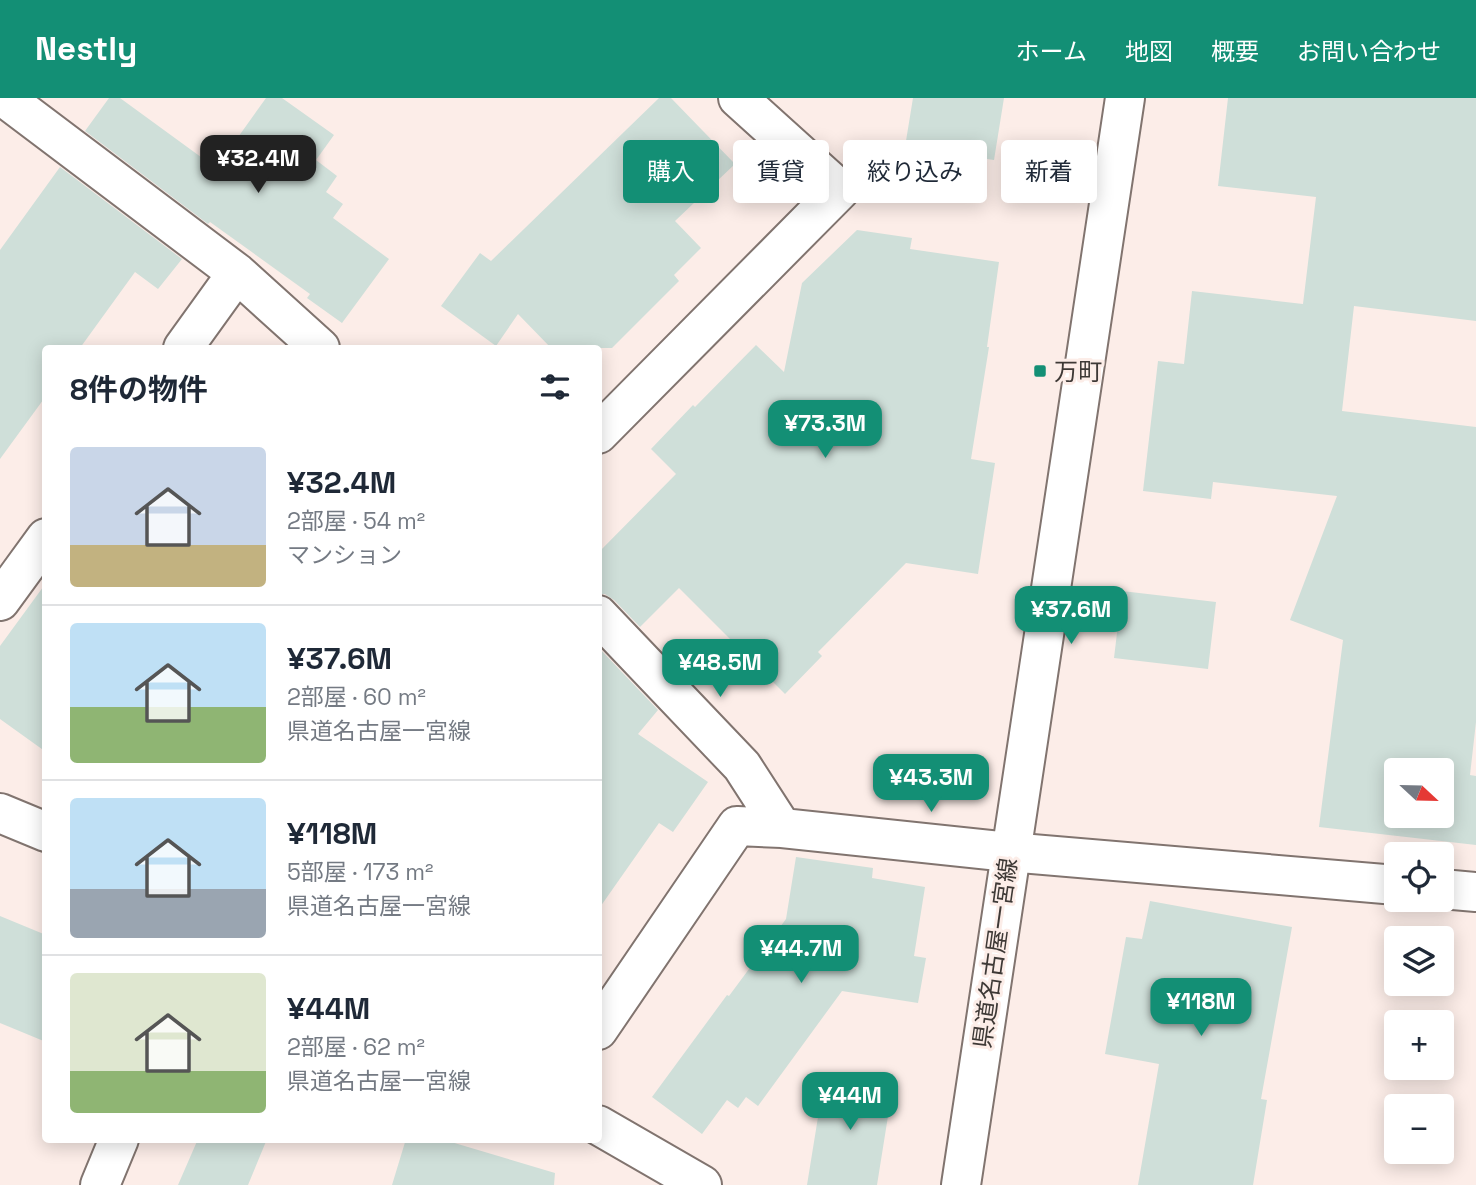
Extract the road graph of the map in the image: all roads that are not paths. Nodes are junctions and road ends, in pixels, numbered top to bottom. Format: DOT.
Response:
graph roads {
  1 [pos="738,98"];
  2 [pos="1125,98"];
  3 [pos="26,104"];
  4 [pos="237,273"];
  5 [pos="185,345"];
  6 [pos="317,345"];
  7 [pos="602,429"];
  8 [pos="42,543"];
  9 [pos="0,601"];
  10 [pos="602,619"];
  11 [pos="0,813"];
  12 [pos="782,828"];
  13 [pos="42,830"];
  14 [pos="1009,852"];
  15 [pos="1384,885"];
  16 [pos="1454,890"];
  17 [pos="1476,892"];
  18 [pos="602,1024"];
  19 [pos="602,1127"];
  20 [pos="117,1143"];
  21 [pos="100,1185"];
  22 [pos="702,1185"];
  23 [pos="961,1185"];
  1 -- 7 [label="street"];
  2 -- 14 [label="street, 県道名古屋一宮線"];
  3 -- 4 [label="street"];
  4 -- 5 [label="street"];
  4 -- 6 [label="street"];
  8 -- 9 [label="street"];
  10 -- 12 [label="street"];
  11 -- 13 [label="street"];
  12 -- 14 [label="street"];
  12 -- 18 [label="street"];
  14 -- 15 [label="street"];
  14 -- 23 [label="street, 県道名古屋一宮線"];
  16 -- 17 [label="street"];
  19 -- 22 [label="street"];
  20 -- 21 [label="street"];
}
